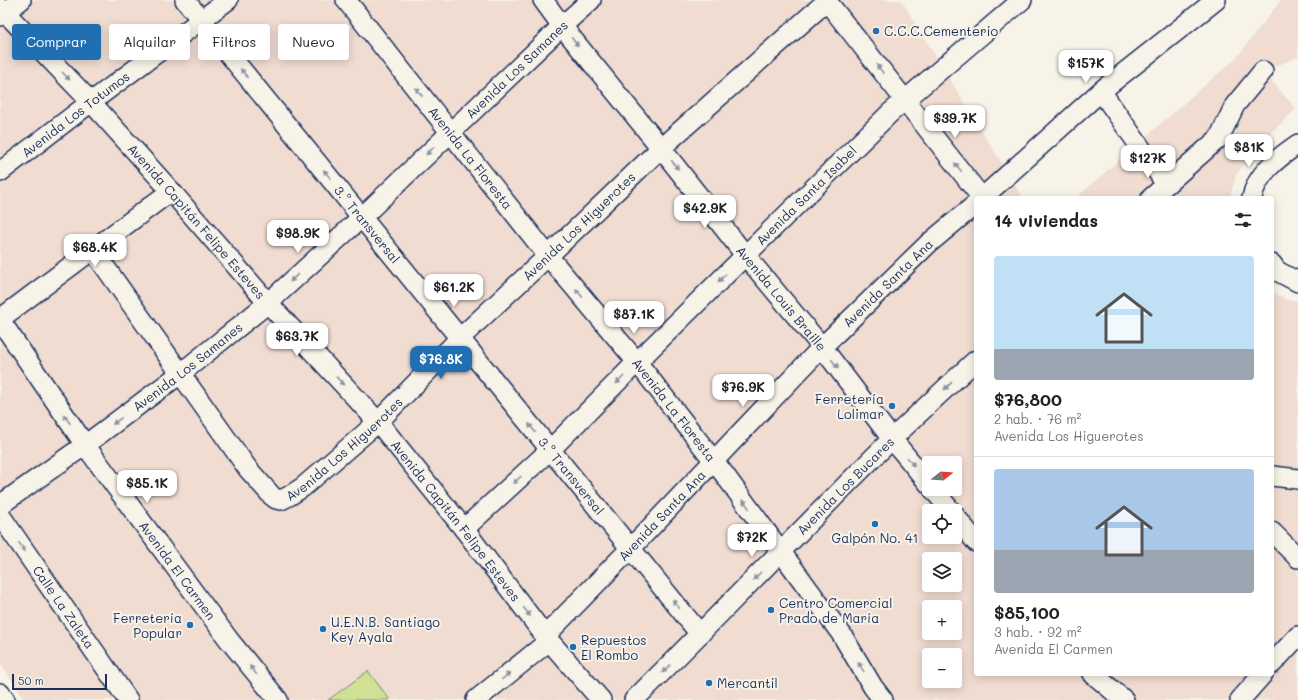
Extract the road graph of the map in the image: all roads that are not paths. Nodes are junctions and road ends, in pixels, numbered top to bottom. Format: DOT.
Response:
graph roads {
  1 [pos="21,0"];
  2 [pos="185,0"];
  3 [pos="228,0"];
  4 [pos="346,0"];
  5 [pos="543,0"];
  6 [pos="591,0"];
  7 [pos="827,0"];
  8 [pos="1022,0"];
  9 [pos="1208,3"];
  10 [pos="1,12"];
  11 [pos="201,20"];
  12 [pos="562,26"];
  13 [pos="1263,71"];
  14 [pos="1101,91"];
  15 [pos="904,99"];
  16 [pos="91,102"];
  17 [pos="450,132"];
  18 [pos="1298,144"];
  19 [pos="661,148"];
  20 [pos="0,172"];
  21 [pos="1166,184"];
  22 [pos="171,191"];
  23 [pos="980,196"];
  24 [pos="984,196"];
  25 [pos="1153,196"];
  26 [pos="1253,196"];
  27 [pos="972,207"];
  28 [pos="362,217"];
  29 [pos="93,250"];
  30 [pos="745,255"];
  31 [pos="548,256"];
  32 [pos="1274,267"];
  33 [pos="1298,282"];
  34 [pos="268,302"];
  35 [pos="0,320"];
  36 [pos="459,339"];
  37 [pos="822,347"];
  38 [pos="637,362"];
  39 [pos="974,362"];
  40 [pos="180,374"];
  41 [pos="378,422"];
  42 [pos="892,439"];
  43 [pos="85,445"];
  44 [pos="550,450"];
  45 [pos="714,461"];
  46 [pos="922,475"];
  47 [pos="1274,476"];
  48 [pos="1298,479"];
  49 [pos="939,496"];
  50 [pos="945,504"];
  51 [pos="0,505"];
  52 [pos="0,515"];
  53 [pos="962,525"];
  54 [pos="464,529"];
  55 [pos="1274,534"];
  56 [pos="974,540"];
  57 [pos="631,548"];
  58 [pos="781,551"];
  59 [pos="1298,558"];
  60 [pos="700,634"];
  61 [pos="1298,636"];
  62 [pos="547,638"];
  63 [pos="1274,662"];
  64 [pos="1094,676"];
  65 [pos="1261,676"];
  66 [pos="0,693"];
  67 [pos="5,700"];
  68 [pos="128,700"];
  69 [pos="278,700"];
  70 [pos="476,700"];
  71 [pos="601,700"];
  72 [pos="634,700"];
  73 [pos="883,700"];
  74 [pos="1124,700"];
  75 [pos="1240,700"];
  1 -- 10 [label="street"];
  2 -- 11 [label="street, 3.° Transversal"];
  3 -- 11 [label="street, Avenida Los Totumos"];
  17 -- 4 [label="street, Avenida La Floresta, one-way"];
  5 -- 12 [label="street, Avenida Louis Braille"];
  6 -- 12 [label="street, Avenida Los Samanes"];
  15 -- 7 [label="street, one-way"];
  7 -- 19 [label="street, Avenida Los Higuerotes"];
  8 -- 15 [label="street, Avenida Santa Isabel"];
  9 -- 14 [label="street"];
  10 -- 16 [label="street, Avenida Capitán Felipe Esteves, one-way"];
  11 -- 16 [label="street, Avenida Los Totumos"];
  28 -- 11 [label="street, 3.° Transversal, one-way"];
  12 -- 17 [label="street, Avenida Los Samanes"];
  12 -- 19 [label="street, Avenida Louis Braille, one-way"];
  13 -- 21 [label="street"];
  14 -- 21 [label="street"];
  14 -- 24 [label="street"];
  23 -- 15 [label="street, one-way"];
  15 -- 30 [label="street, Avenida Santa Isabel"];
  16 -- 20 [label="street, Avenida Los Totumos"];
  16 -- 22 [label="street, Avenida Capitán Felipe Esteves"];
  17 -- 28 [label="street, Avenida Los Samanes, one-way"];
  17 -- 31 [label="street, Avenida La Floresta"];
  18 -- 26 [label="street"];
  19 -- 30 [label="street, Avenida Louis Braille, one-way"];
  19 -- 31 [label="street, Avenida Los Higuerotes"];
  21 -- 25 [label="street"];
  22 -- 29 [label="street"];
  22 -- 34 [label="street, Avenida Capitán Felipe Esteves"];
  27 -- 37 [label="street, Avenida Santa Ana"];
  28 -- 34 [label="street, Avenida Los Samanes, one-way"];
  28 -- 36 [label="street, 3.° Transversal"];
  29 -- 35 [label="street"];
  29 -- 40 [label="street, Avenida Los Higuerotes"];
  30 -- 37 [label="street, Avenida Louis Braille"];
  30 -- 38 [label="street, Avenida Santa Isabel, one-way"];
  31 -- 36 [label="street, Avenida Los Higuerotes"];
  38 -- 31 [label="street, Avenida La Floresta, one-way"];
  32 -- 33 [label="street"];
  34 -- 40 [label="street, Avenida Los Samanes"];
  34 -- 41 [label="street, Avenida Capitán Felipe Esteves, one-way"];
  43 -- 35 [label="street, Avenida El Carmen, one-way"];
  36 -- 41 [label="street, Avenida Los Higuerotes"];
  44 -- 36 [label="street, 3.° Transversal, one-way"];
  37 -- 42 [label="street, Avenida Louis Braille, one-way"];
  37 -- 45 [label="street, Avenida Santa Ana"];
  38 -- 44 [label="street, Avenida Santa Isabel, one-way"];
  38 -- 45 [label="street, Avenida La Floresta"];
  39 -- 42 [label="street, Avenida Los Bucares, one-way"];
  40 -- 41 [label="street, Avenida Los Higuerotes"];
  40 -- 43 [label="street, Avenida Los Samanes, one-way"];
  41 -- 54 [label="street, Avenida Capitán Felipe Esteves"];
  42 -- 46 [label="street, Avenida Louis Braille, one-way"];
  42 -- 58 [label="street, Avenida Los Bucares"];
  43 -- 51 [label="street, Avenida Los Samanes"];
  69 -- 43 [label="street, Avenida El Carmen, one-way"];
  44 -- 54 [label="street, Avenida Santa Isabel, one-way"];
  44 -- 57 [label="street, 3.° Transversal"];
  45 -- 57 [label="street, Avenida Santa Ana"];
  58 -- 45 [label="street, Avenida La Floresta, one-way"];
  47 -- 48 [label="street"];
  49 -- 50 [label="street"];
  52 -- 68 [label="street, Calle La Zaleta, one-way"];
  53 -- 56 [label="street"];
  54 -- 62 [label="street, Avenida Capitán Felipe Esteves, one-way"];
  55 -- 59 [label="street"];
  60 -- 57 [label="street, 3.° Transversal, one-way"];
  57 -- 62 [label="street, Avenida Santa Ana"];
  58 -- 60 [label="street, Avenida Los Bucares, one-way"];
  73 -- 58 [label="street, Avenida La Floresta, one-way"];
  60 -- 72 [label="street, Avenida Los Bucares, one-way"];
  61 -- 63 [label="street"];
  70 -- 62 [label="street, Avenida Santa Ana, one-way"];
  62 -- 71 [label="street, Avenida Capitán Felipe Esteves"];
  64 -- 74 [label="street"];
  65 -- 75 [label="street"];
  66 -- 67 [label="street"];
}
